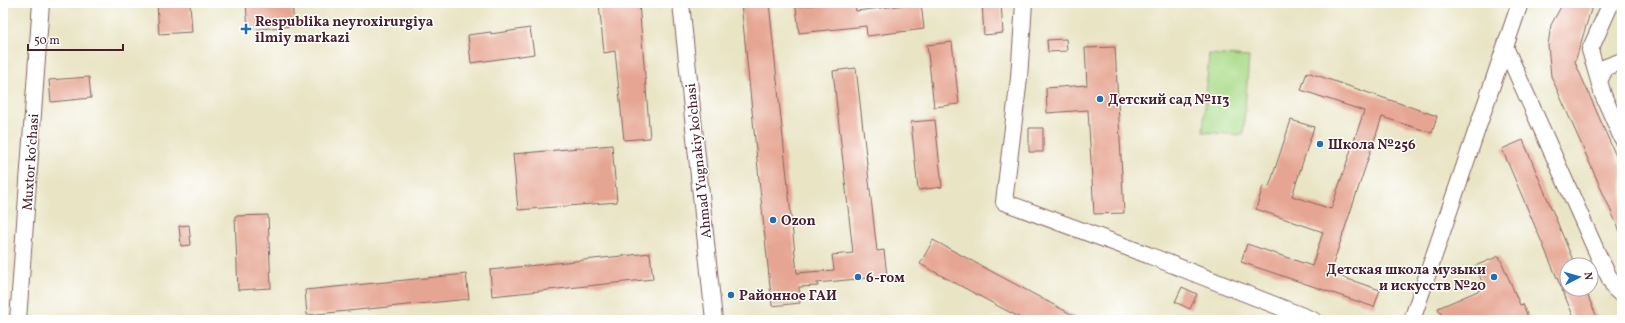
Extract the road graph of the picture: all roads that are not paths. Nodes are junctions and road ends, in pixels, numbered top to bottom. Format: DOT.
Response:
graph roads {
  1 [pos="41,3"];
  2 [pos="681,3"];
  3 [pos="1024,3"];
  4 [pos="1520,3"];
  5 [pos="1611,3"];
  6 [pos="1505,47"];
  7 [pos="1622,61"];
  8 [pos="1599,80"];
  9 [pos="1622,138"];
  10 [pos="1622,295"];
  11 [pos="18,320"];
  12 [pos="714,320"];
  13 [pos="1312,320"];
  14 [pos="1412,320"];
  1 -- 11 [label="street, Muxtor koʻchasi"];
  2 -- 12 [label="street, Ahmad Yugnakiy ko'chasi"];
  3 -- 13 [label="street"];
  4 -- 6 [label="street"];
  5 -- 8 [label="street"];
  6 -- 10 [label="street"];
  6 -- 14 [label="street"];
  7 -- 8 [label="street"];
  8 -- 9 [label="street"];
}
